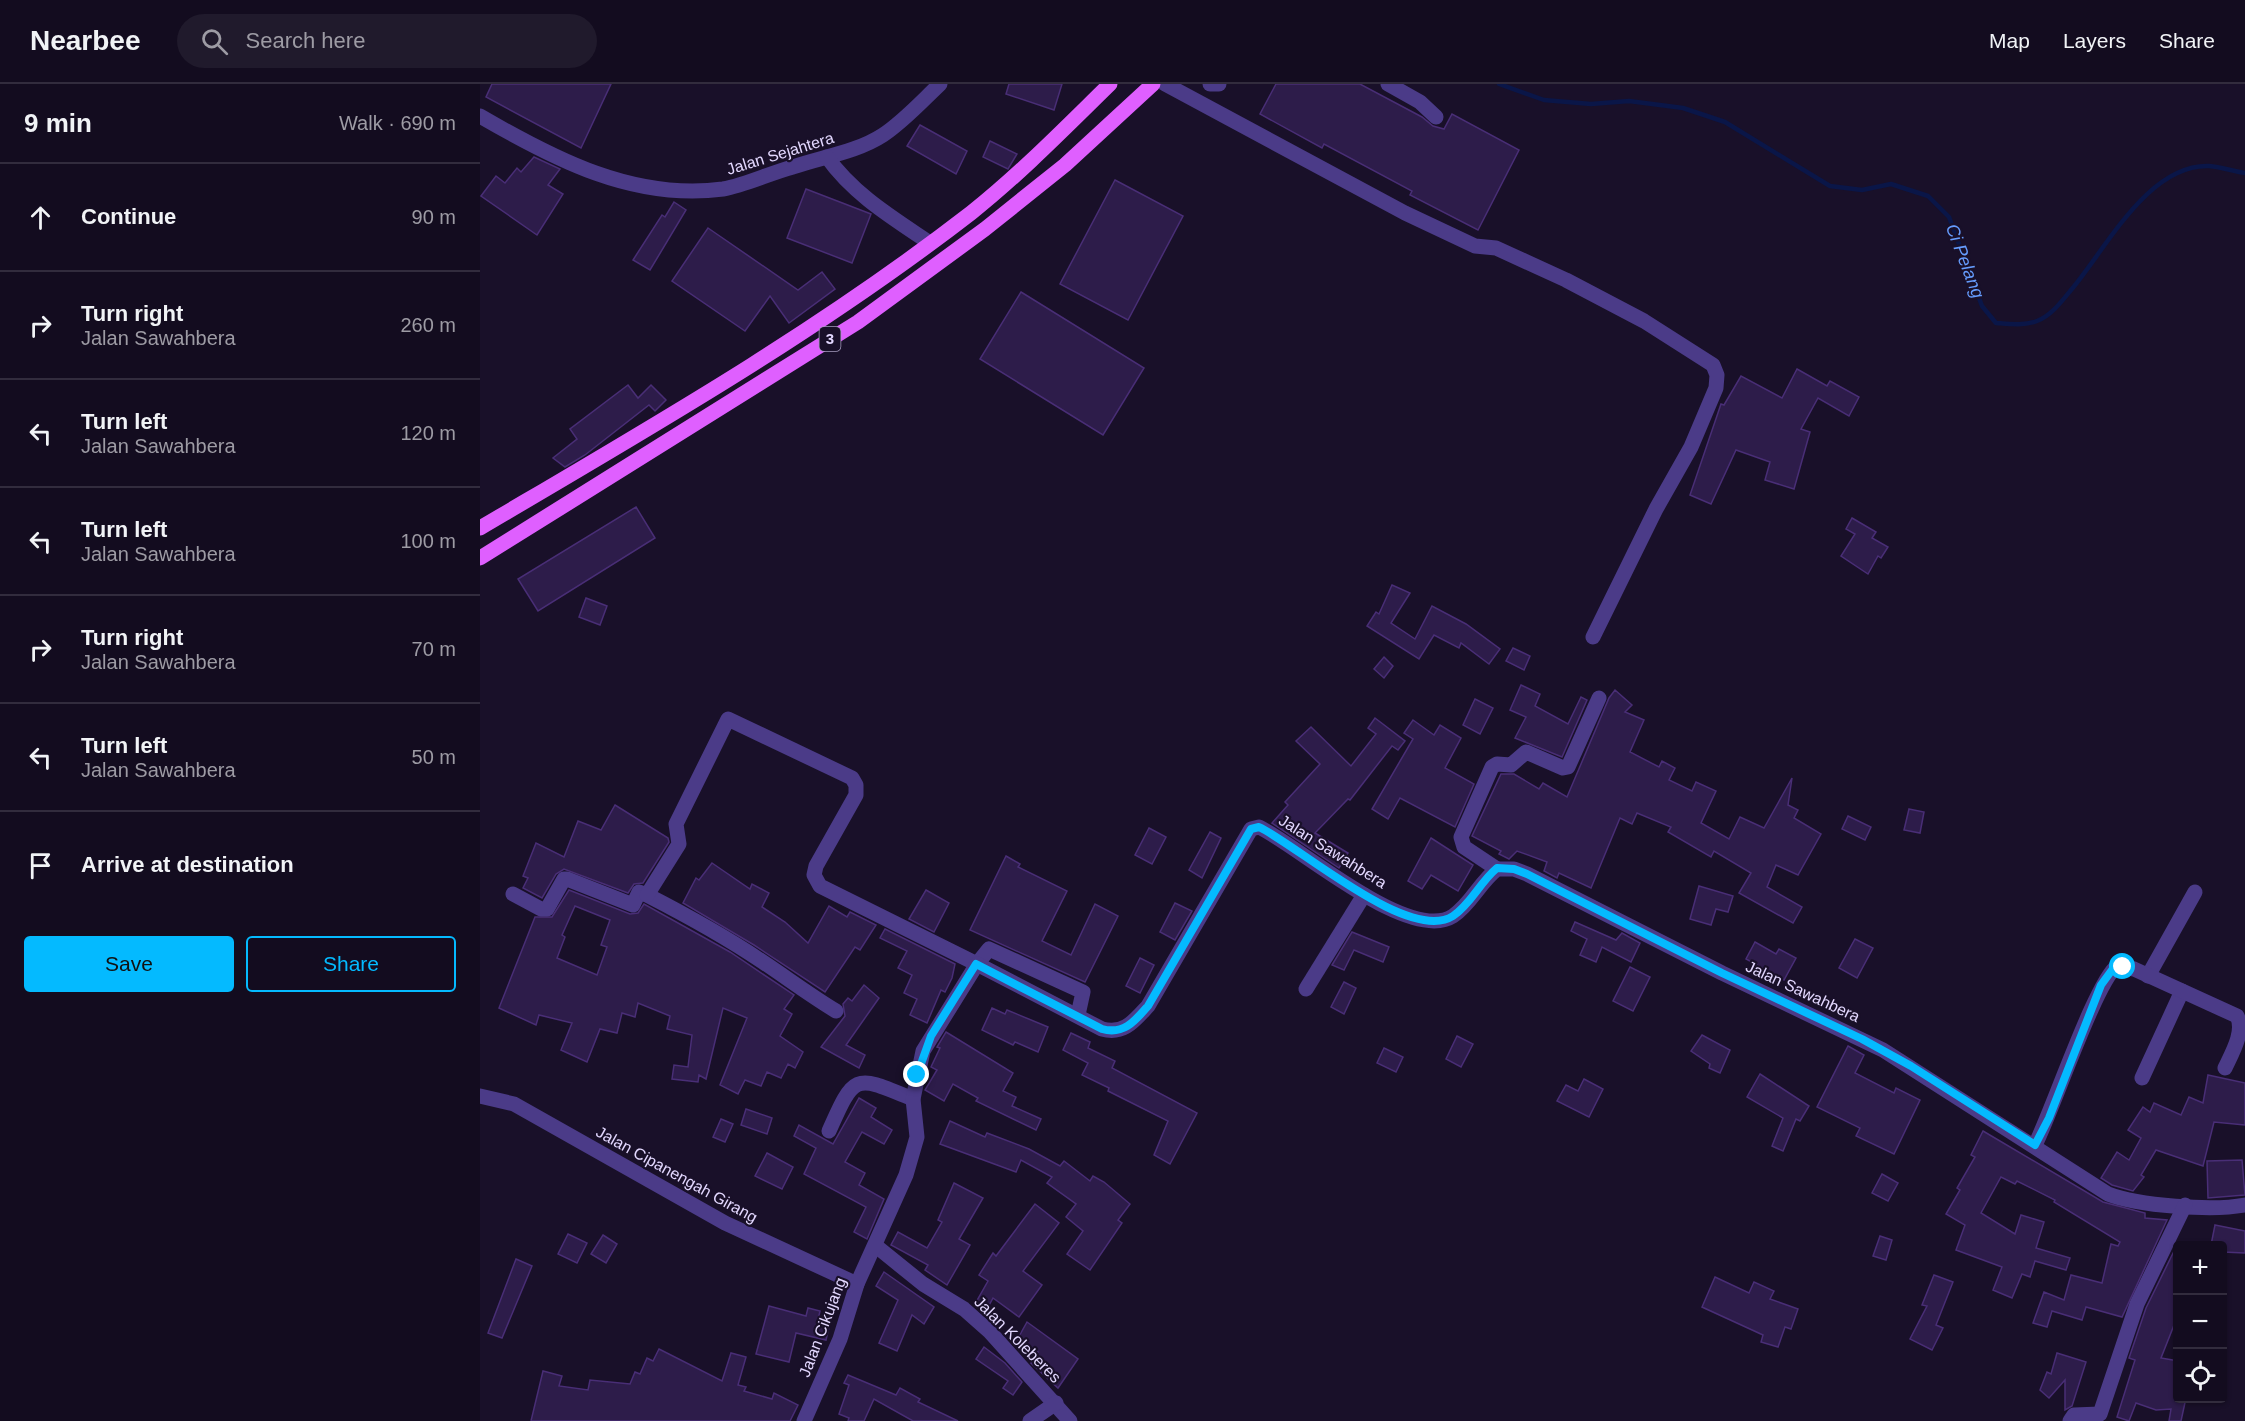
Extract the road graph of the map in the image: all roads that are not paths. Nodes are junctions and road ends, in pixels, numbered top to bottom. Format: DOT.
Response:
graph roads {
  1 [pos="940,84"];
  2 [pos="1110,84"];
  3 [pos="1153,84"];
  4 [pos="1165,84"];
  5 [pos="1210,84"];
  6 [pos="1219,84"];
  7 [pos="1388,84"];
  8 [pos="480,116"];
  9 [pos="1436,117"];
  10 [pos="827,157"];
  11 [pos="930,243"];
  12 [pos="849,303"];
  13 [pos="858,322"];
  14 [pos="480,528"];
  15 [pos="480,558"];
  16 [pos="1593,637"];
  17 [pos="1599,698"];
  18 [pos="1497,868"];
  19 [pos="2195,892"];
  20 [pos="513,894"];
  21 [pos="647,895"];
  22 [pos="1364,895"];
  23 [pos="976,964"];
  24 [pos="2148,976"];
  25 [pos="1306,989"];
  26 [pos="2182,991"];
  27 [pos="836,1011"];
  28 [pos="1078,1015"];
  29 [pos="2226,1068"];
  30 [pos="2142,1078"];
  31 [pos="480,1096"];
  32 [pos="913,1099"];
  33 [pos="829,1131"];
  34 [pos="2035,1145"];
  35 [pos="2185,1205"];
  36 [pos="2245,1205"];
  37 [pos="876,1246"];
  38 [pos="857,1284"];
  39 [pos="1056,1403"];
  40 [pos="810,1419"];
  41 [pos="1030,1421"];
  42 [pos="1070,1421"];
  43 [pos="2070,1421"];
  1 -- 10 [label="street, Jalan Sejahtera"];
  2 -- 11 [label="main road, 3"];
  3 -- 13 [label="main road, 3"];
  4 -- 16 [label="street"];
  5 -- 6 [label="street"];
  7 -- 9 [label="street"];
  8 -- 10 [label="street, Jalan Sejahtera"];
  10 -- 11 [label="street"];
  11 -- 12 [label="main road, 3"];
  12 -- 13 [label="main road"];
  12 -- 14 [label="main road, 3"];
  13 -- 15 [label="main road, 3"];
  17 -- 18 [label="street"];
  18 -- 22 [label="street, Jalan Sawahbera"];
  18 -- 34 [label="street, Jalan Sawahbera"];
  19 -- 24 [label="street"];
  20 -- 21 [label="street"];
  21 -- 23 [label="street, Jalan Sawahbera"];
  21 -- 27 [label="street"];
  22 -- 25 [label="street"];
  22 -- 28 [label="street, Jalan Sawahbera"];
  23 -- 28 [label="street, Jalan Sawahbera"];
  23 -- 28 [label="street"];
  23 -- 32 [label="street"];
  24 -- 26 [label="street"];
  24 -- 34 [label="street"];
  26 -- 29 [label="street"];
  26 -- 30 [label="street"];
  31 -- 38 [label="street, Jalan Cipanengah Girang"];
  32 -- 33 [label="street"];
  32 -- 37 [label="street"];
  34 -- 35 [label="street, Jalan Sawahbera"];
  35 -- 36 [label="street, Jalan Sawahbera"];
  35 -- 43 [label="street"];
  37 -- 38 [label="street, Jalan Cikujang"];
  37 -- 39 [label="street, Jalan Koleberes"];
  38 -- 40 [label="street, Jalan Cikujang"];
  39 -- 41 [label="street"];
  39 -- 42 [label="street, Jalan Koleberes"];
}
